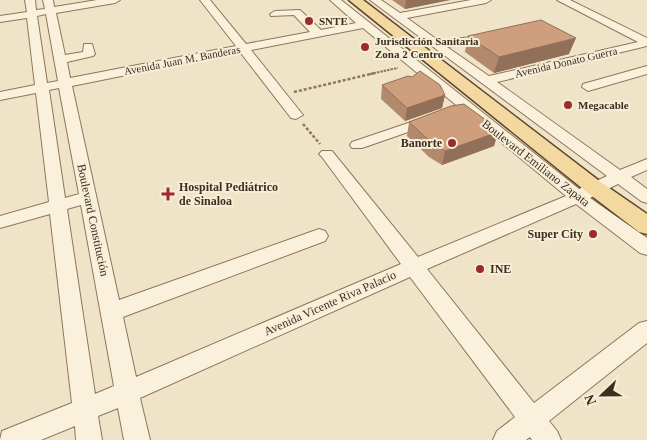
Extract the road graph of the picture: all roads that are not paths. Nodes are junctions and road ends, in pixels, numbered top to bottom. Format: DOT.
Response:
graph roads {
  1 [pos="115,0"];
  2 [pos="205,0"];
  3 [pos="335,0"];
  4 [pos="355,0"];
  5 [pos="375,0"];
  6 [pos="484,0"];
  7 [pos="562,0"];
  8 [pos="49,5"];
  9 [pos="31,7"];
  10 [pos="275,14"];
  11 [pos="0,19"];
  12 [pos="365,24"];
  13 [pos="319,34"];
  14 [pos="504,34"];
  15 [pos="400,36"];
  16 [pos="431,41"];
  17 [pos="647,42"];
  18 [pos="244,48"];
  19 [pos="90,55"];
  20 [pos="60,60"];
  21 [pos="647,70"];
  22 [pos="485,81"];
  23 [pos="65,84"];
  24 [pos="588,87"];
  25 [pos="42,88"];
  26 [pos="0,96"];
  27 [pos="516,103"];
  28 [pos="465,107"];
  29 [pos="296,115"];
  30 [pos="516,127"];
  31 [pos="357,145"];
  32 [pos="327,154"];
  33 [pos="647,164"];
  34 [pos="618,177"];
  35 [pos="587,193"];
  36 [pos="88,197"];
  37 [pos="647,197"];
  38 [pos="58,206"];
  39 [pos="0,222"];
  40 [pos="647,226"];
  41 [pos="319,236"];
  42 [pos="647,248"];
  43 [pos="413,267"];
  44 [pos="111,312"];
  45 [pos="647,330"];
  46 [pos="128,392"];
  47 [pos="85,408"];
  48 [pos="532,419"];
  49 [pos="11,440"];
  50 [pos="89,440"];
  51 [pos="137,440"];
  52 [pos="506,440"];
  53 [pos="548,440"];
  1 -- 8 [label="street"];
  2 -- 18 [label="street"];
  3 -- 12 [label="street, Boulevard Emiliano Zapata"];
  4 -- 15 [label="main road, Boulevard Emiliano Zapata"];
  5 -- 15 [label="street, Boulevard Emiliano Zapata"];
  6 -- 15 [label="street"];
  7 -- 17 [label="street"];
  8 -- 9 [label="street"];
  8 -- 20 [label="street, Boulevard Constitución"];
  9 -- 11 [label="street"];
  9 -- 25 [label="street"];
  10 -- 13 [label="street"];
  12 -- 13 [label="street, Avenida Juan M. Banderas"];
  12 -- 15 [label="street, Boulevard Emiliano Zapata"];
  13 -- 18 [label="street, Avenida Juan M. Banderas"];
  14 -- 16 [label="street"];
  15 -- 16 [label="main road"];
  15 -- 28 [label="street, Boulevard Emiliano Zapata"];
  15 -- 30 [label="main road, Boulevard Emiliano Zapata"];
  16 -- 22 [label="street"];
  17 -- 22 [label="street, Avenida Donato Guerra"];
  18 -- 23 [label="street, Avenida Juan M. Banderas"];
  18 -- 29 [label="street"];
  19 -- 20 [label="street"];
  20 -- 23 [label="street, Boulevard Constitución"];
  21 -- 24 [label="street"];
  22 -- 27 [label="street"];
  23 -- 25 [label="street, Avenida Juan M. Banderas"];
  23 -- 36 [label="street, Boulevard Constitución"];
  25 -- 26 [label="street, Avenida Juan M. Banderas"];
  25 -- 38 [label="street"];
  27 -- 30 [label="main road"];
  27 -- 34 [label="street"];
  28 -- 31 [label="street"];
  28 -- 35 [label="street, Boulevard Emiliano Zapata"];
  30 -- 35 [label="main road, Boulevard Emiliano Zapata"];
  32 -- 43 [label="street"];
  33 -- 34 [label="street, Avenida Vicente Riva Palacio"];
  34 -- 35 [label="street, Avenida Vicente Riva Palacio"];
  34 -- 37 [label="street"];
  35 -- 40 [label="main road, Boulevard Emiliano Zapata"];
  35 -- 42 [label="street, Boulevard Emiliano Zapata"];
  35 -- 43 [label="street, Avenida Vicente Riva Palacio"];
  36 -- 38 [label="street"];
  36 -- 44 [label="street, Boulevard Constitución"];
  38 -- 39 [label="street"];
  38 -- 47 [label="street"];
  41 -- 44 [label="street"];
  43 -- 46 [label="street, Avenida Vicente Riva Palacio"];
  43 -- 48 [label="street"];
  44 -- 46 [label="street, Boulevard Constitución"];
  45 -- 48 [label="street"];
  46 -- 47 [label="street, Avenida Vicente Riva Palacio"];
  46 -- 51 [label="street, Boulevard Constitución"];
  47 -- 49 [label="street, Avenida Vicente Riva Palacio"];
  47 -- 50 [label="street"];
  48 -- 52 [label="street"];
  48 -- 53 [label="street"];
}
